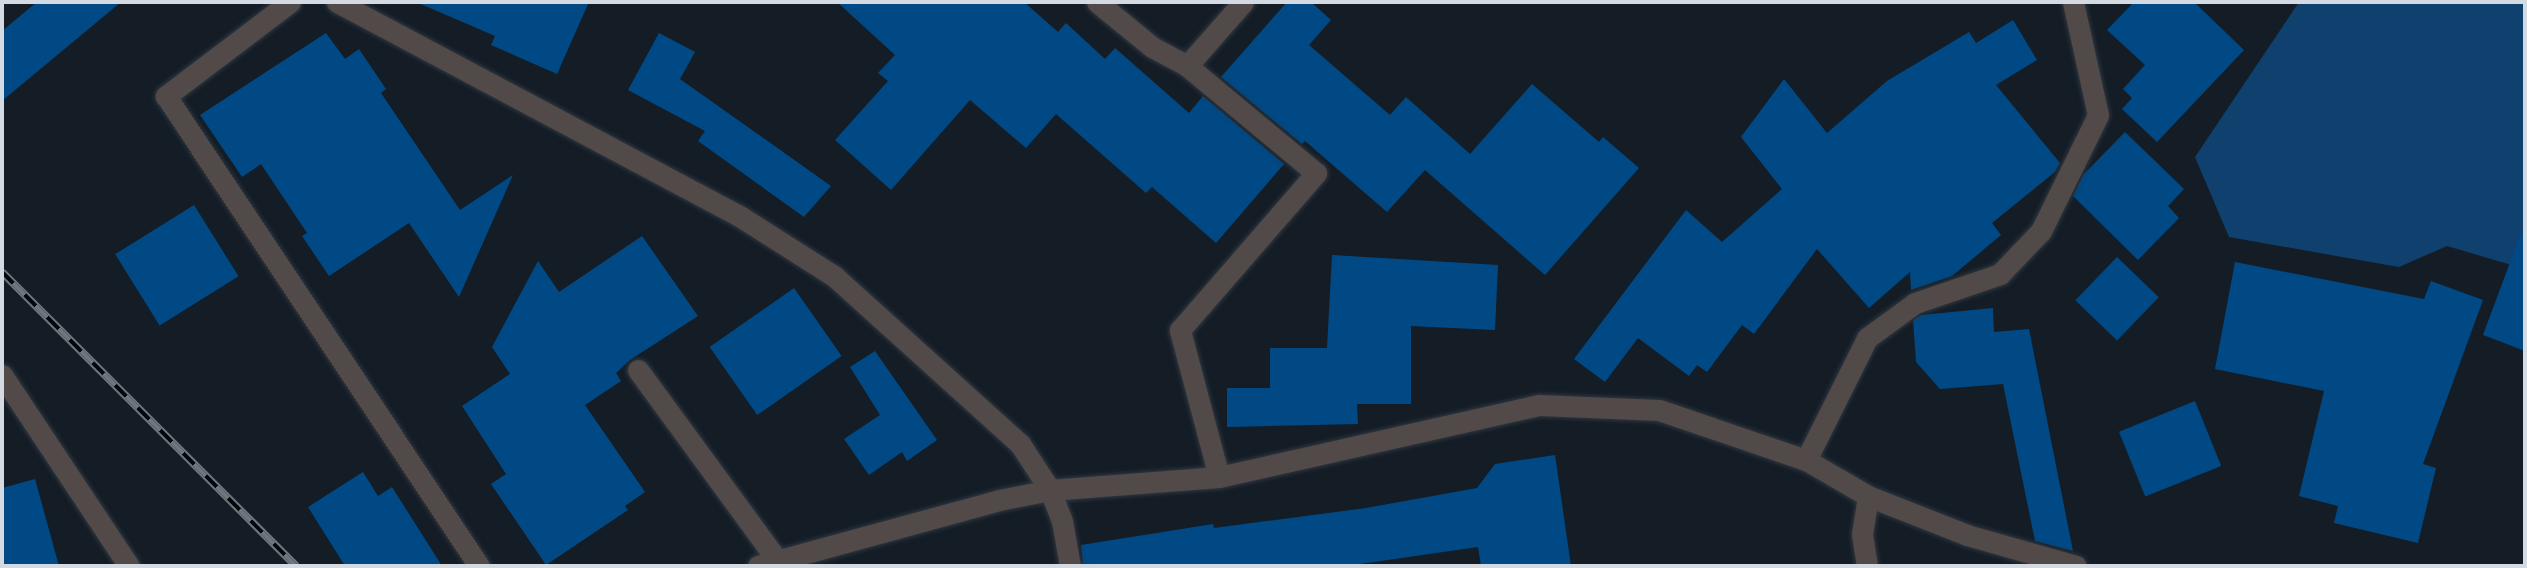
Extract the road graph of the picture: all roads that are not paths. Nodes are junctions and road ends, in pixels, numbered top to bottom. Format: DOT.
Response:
graph roads {
  1 [pos="290,2"];
  2 [pos="337,2"];
  3 [pos="1097,2"];
  4 [pos="1243,2"];
  5 [pos="2073,2"];
  6 [pos="1187,66"];
  7 [pos="638,370"];
  8 [pos="2,375"];
  9 [pos="1806,460"];
  10 [pos="1219,477"];
  11 [pos="1050,490"];
  12 [pos="1868,496"];
  13 [pos="768,564"];
  14 [pos="129,566"];
  15 [pos="479,566"];
  16 [pos="1070,566"];
  17 [pos="1867,566"];
  18 [pos="2076,566"];
  1 -- 15 [label="street"];
  2 -- 11 [label="street"];
  3 -- 6 [label="street"];
  4 -- 6 [label="street"];
  5 -- 9 [label="street"];
  6 -- 10 [label="street"];
  7 -- 13 [label="street"];
  8 -- 14 [label="street"];
  9 -- 10 [label="street"];
  9 -- 12 [label="street"];
  10 -- 11 [label="street"];
  11 -- 13 [label="street"];
  11 -- 16 [label="street"];
  12 -- 17 [label="street"];
  12 -- 18 [label="street"];
}
